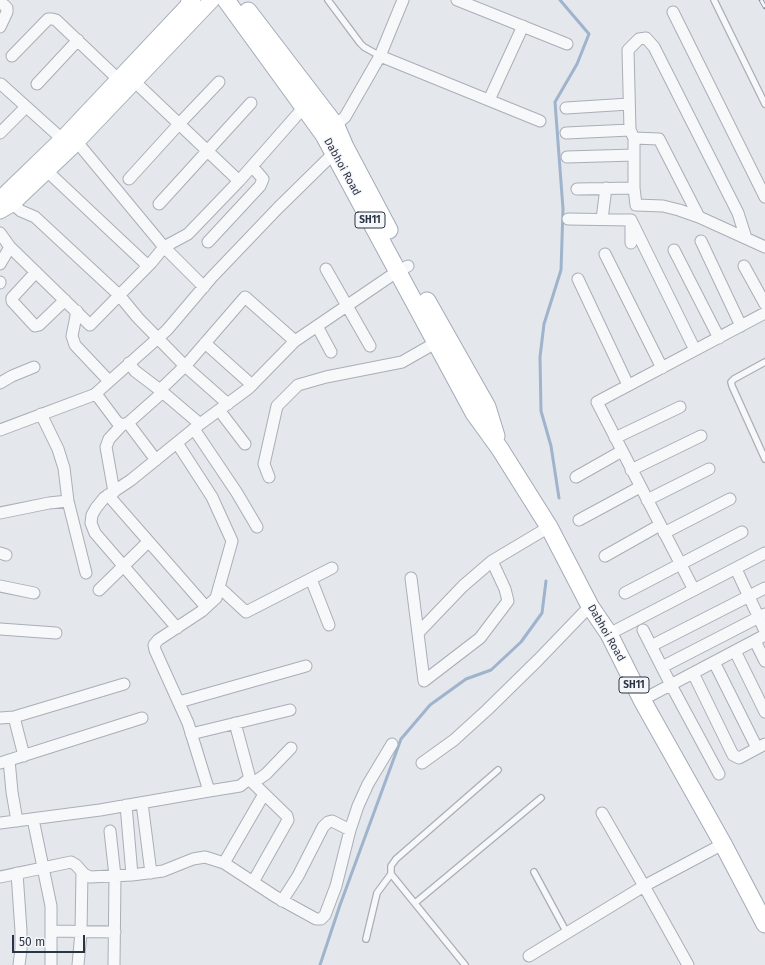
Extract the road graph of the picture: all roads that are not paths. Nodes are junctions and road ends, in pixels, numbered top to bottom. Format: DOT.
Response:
graph roads {
  1 [pos="212,0"];
  2 [pos="226,0"];
  3 [pos="240,0"];
  4 [pos="328,0"];
  5 [pos="403,0"];
  6 [pos="456,0"];
  7 [pos="714,0"];
  8 [pos="191,2"];
  9 [pos="0,4"];
  10 [pos="673,12"];
  11 [pos="523,26"];
  12 [pos="0,27"];
  13 [pos="78,40"];
  14 [pos="567,44"];
  15 [pos="12,56"];
  16 [pos="380,56"];
  17 [pos="118,79"];
  18 [pos="134,82"];
  19 [pos="219,82"];
  20 [pos="37,84"];
  21 [pos="0,85"];
  22 [pos="489,100"];
  23 [pos="251,103"];
  24 [pos="629,104"];
  25 [pos="765,104"];
  26 [pos="26,107"];
  27 [pos="304,107"];
  28 [pos="566,108"];
  29 [pos="540,121"];
  30 [pos="179,124"];
  31 [pos="330,130"];
  32 [pos="0,133"];
  33 [pos="566,133"];
  34 [pos="632,134"];
  35 [pos="62,138"];
  36 [pos="78,142"];
  37 [pos="207,151"];
  38 [pos="334,153"];
  39 [pos="634,155"];
  40 [pos="567,157"];
  41 [pos="252,166"];
  42 [pos="47,171"];
  43 [pos="129,180"];
  44 [pos="238,181"];
  45 [pos="606,188"];
  46 [pos="634,188"];
  47 [pos="577,189"];
  48 [pos="765,197"];
  49 [pos="4,204"];
  50 [pos="159,204"];
  51 [pos="636,205"];
  52 [pos="699,217"];
  53 [pos="568,219"];
  54 [pos="602,219"];
  55 [pos="631,220"];
  56 [pos="0,233"];
  57 [pos="746,238"];
  58 [pos="208,242"];
  59 [pos="700,242"];
  60 [pos="632,244"];
  61 [pos="10,247"];
  62 [pos="164,247"];
  63 [pos="765,247"];
  64 [pos="674,250"];
  65 [pos="605,254"];
  66 [pos="0,264"];
  67 [pos="148,266"];
  68 [pos="744,266"];
  69 [pos="326,269"];
  70 [pos="403,269"];
  71 [pos="36,272"];
  72 [pos="578,279"];
  73 [pos="204,287"];
  74 [pos="119,294"];
  75 [pos="65,300"];
  76 [pos="765,304"];
  77 [pos="347,306"];
  78 [pos="76,312"];
  79 [pos="765,314"];
  80 [pos="317,326"];
  81 [pos="741,326"];
  82 [pos="158,338"];
  83 [pos="719,338"];
  84 [pos="295,341"];
  85 [pos="437,342"];
  86 [pos="205,343"];
  87 [pos="370,346"];
  88 [pos="695,350"];
  89 [pos="331,352"];
  90 [pos="765,362"];
  91 [pos="129,363"];
  92 [pos="185,366"];
  93 [pos="34,367"];
  94 [pos="662,368"];
  95 [pos="109,381"];
  96 [pos="0,383"];
  97 [pos="252,385"];
  98 [pos="628,385"];
  99 [pos="162,391"];
  100 [pos="94,395"];
  101 [pos="223,407"];
  102 [pos="680,407"];
  103 [pos="41,414"];
  104 [pos="125,424"];
  105 [pos="197,427"];
  106 [pos="0,430"];
  107 [pos="701,436"];
  108 [pos="615,438"];
  109 [pos="177,443"];
  110 [pos="245,444"];
  111 [pos="500,449"];
  112 [pos="622,451"];
  113 [pos="765,459"];
  114 [pos="156,460"];
  115 [pos="709,469"];
  116 [pos="631,470"];
  117 [pos="269,477"];
  118 [pos="576,477"];
  119 [pos="640,487"];
  120 [pos="111,494"];
  121 [pos="730,499"];
  122 [pos="647,500"];
  123 [pos="68,501"];
  124 [pos="0,513"];
  125 [pos="579,520"];
  126 [pos="257,527"];
  127 [pos="549,527"];
  128 [pos="662,529"];
  129 [pos="742,532"];
  130 [pos="148,542"];
  131 [pos="765,553"];
  132 [pos="605,556"];
  133 [pos="492,561"];
  134 [pos="679,564"];
  135 [pos="124,565"];
  136 [pos="332,568"];
  137 [pos="736,569"];
  138 [pos="86,573"];
  139 [pos="411,578"];
  140 [pos="311,579"];
  141 [pos="0,586"];
  142 [pos="219,587"];
  143 [pos="765,588"];
  144 [pos="98,590"];
  145 [pos="694,590"];
  146 [pos="34,593"];
  147 [pos="624,593"];
  148 [pos="749,596"];
  149 [pos="590,606"];
  150 [pos="206,607"];
  151 [pos="762,615"];
  152 [pos="329,625"];
  153 [pos="177,628"];
  154 [pos="0,629"];
  155 [pos="643,630"];
  156 [pos="765,631"];
  157 [pos="56,633"];
  158 [pos="418,633"];
  159 [pos="609,634"];
  160 [pos="760,638"];
  161 [pos="651,646"];
  162 [pos="736,651"];
  163 [pos="714,662"];
  164 [pos="765,662"];
  165 [pos="306,666"];
  166 [pos="662,667"];
  167 [pos="693,673"];
  168 [pos="124,684"];
  169 [pos="671,685"];
  170 [pos="642,700"];
  171 [pos="179,702"];
  172 [pos="290,710"];
  173 [pos="765,712"];
  174 [pos="14,717"];
  175 [pos="0,718"];
  176 [pos="142,718"];
  177 [pos="235,723"];
  178 [pos="191,734"];
  179 [pos="392,744"];
  180 [pos="761,746"];
  181 [pos="291,748"];
  182 [pos="24,756"];
  183 [pos="4,762"];
  184 [pos="422,763"];
  185 [pos="498,770"];
  186 [pos="719,774"];
  187 [pos="251,781"];
  188 [pos="209,791"];
  189 [pos="264,794"];
  190 [pos="541,798"];
  191 [pos="142,803"];
  192 [pos="126,806"];
  193 [pos="602,813"];
  194 [pos="33,818"];
  195 [pos="17,821"];
  196 [pos="0,823"];
  197 [pos="350,830"];
  198 [pos="110,831"];
  199 [pos="723,844"];
  200 [pos="224,863"];
  201 [pos="43,868"];
  202 [pos="82,872"];
  203 [pos="534,872"];
  204 [pos="17,873"];
  205 [pos="151,873"];
  206 [pos="391,874"];
  207 [pos="132,875"];
  208 [pos="115,876"];
  209 [pos="0,877"];
  210 [pos="253,882"];
  211 [pos="644,886"];
  212 [pos="282,901"];
  213 [pos="415,903"];
  214 [pos="765,924"];
  215 [pos="51,931"];
  216 [pos="81,932"];
  217 [pos="115,932"];
  218 [pos="567,933"];
  219 [pos="366,939"];
  220 [pos="529,956"];
  221 [pos="685,964"];
  222 [pos="19,965"];
  223 [pos="51,965"];
  224 [pos="78,965"];
  225 [pos="114,965"];
  226 [pos="465,965"];
  1 -- 18 [label="street"];
  2 -- 27 [label="main road, Dabhoi Road / SH11"];
  3 -- 31 [label="main road, Dabhoi Road / SH11"];
  4 -- 16 [label="lane"];
  5 -- 16 [label="street"];
  6 -- 11 [label="street"];
  7 -- 25 [label="lane"];
  8 -- 17 [label="street"];
  9 -- 12 [label="street"];
  10 -- 48 [label="street"];
  11 -- 14 [label="street"];
  11 -- 22 [label="street"];
  13 -- 15 [label="street"];
  13 -- 17 [label="street"];
  13 -- 20 [label="street"];
  16 -- 22 [label="street"];
  16 -- 31 [label="street"];
  17 -- 35 [label="street"];
  18 -- 30 [label="street"];
  18 -- 36 [label="street"];
  19 -- 30 [label="street"];
  21 -- 26 [label="street"];
  22 -- 29 [label="street"];
  23 -- 37 [label="street"];
  24 -- 28 [label="street"];
  24 -- 34 [label="street"];
  24 -- 57 [label="street"];
  26 -- 32 [label="street"];
  26 -- 35 [label="street"];
  27 -- 31 [label="main road, Dabhoi Road / SH11"];
  27 -- 41 [label="street"];
  30 -- 37 [label="street"];
  30 -- 43 [label="street"];
  31 -- 38 [label="main road, Dabhoi Road / SH11"];
  31 -- 70 [label="main road, Dabhoi Road / SH11"];
  33 -- 34 [label="street"];
  34 -- 39 [label="street"];
  34 -- 52 [label="street"];
  35 -- 49 [label="street"];
  36 -- 42 [label="street"];
  36 -- 62 [label="street"];
  37 -- 44 [label="street"];
  37 -- 50 [label="street"];
  38 -- 70 [label="main road, Dabhoi Road / SH11"];
  38 -- 73 [label="street"];
  39 -- 40 [label="street"];
  39 -- 46 [label="street"];
  41 -- 44 [label="street"];
  41 -- 58 [label="street"];
  42 -- 49 [label="street"];
  42 -- 67 [label="street"];
  44 -- 62 [label="street"];
  45 -- 46 [label="street"];
  45 -- 47 [label="street"];
  45 -- 54 [label="street"];
  46 -- 51 [label="street"];
  49 -- 74 [label="street"];
  51 -- 52 [label="street"];
  51 -- 55 [label="street"];
  52 -- 57 [label="street"];
  53 -- 54 [label="street"];
  54 -- 55 [label="street"];
  55 -- 60 [label="street"];
  55 -- 88 [label="street"];
  56 -- 61 [label="street"];
  57 -- 63 [label="street"];
  59 -- 81 [label="street"];
  61 -- 66 [label="street"];
  61 -- 71 [label="street"];
  62 -- 67 [label="street"];
  62 -- 73 [label="street"];
  64 -- 83 [label="street"];
  65 -- 94 [label="street"];
  67 -- 74 [label="street"];
  68 -- 76 [label="street"];
  69 -- 77 [label="street"];
  70 -- 77 [label="street"];
  70 -- 85 [label="main road, Dabhoi Road / SH11"];
  70 -- 111 [label="main road, Dabhoi Road / SH11"];
  71 -- 75 [label="street"];
  71 -- 75 [label="street"];
  72 -- 98 [label="street"];
  73 -- 82 [label="street"];
  74 -- 78 [label="street"];
  74 -- 82 [label="street"];
  75 -- 78 [label="street"];
  77 -- 80 [label="street"];
  77 -- 87 [label="street"];
  78 -- 95 [label="street"];
  79 -- 81 [label="street"];
  80 -- 84 [label="street"];
  80 -- 89 [label="street"];
  81 -- 83 [label="street"];
  82 -- 91 [label="street"];
  82 -- 92 [label="street"];
  83 -- 88 [label="street"];
  84 -- 86 [label="street"];
  84 -- 97 [label="street"];
  85 -- 111 [label="main road, Dabhoi Road / SH11"];
  85 -- 117 [label="street"];
  86 -- 92 [label="street"];
  86 -- 97 [label="street"];
  88 -- 94 [label="street"];
  90 -- 113 [label="lane"];
  91 -- 95 [label="street"];
  91 -- 99 [label="street"];
  92 -- 99 [label="street"];
  92 -- 101 [label="street"];
  93 -- 96 [label="street"];
  94 -- 98 [label="street"];
  95 -- 100 [label="street"];
  97 -- 101 [label="street"];
  98 -- 108 [label="street"];
  99 -- 104 [label="street"];
  99 -- 105 [label="street"];
  100 -- 103 [label="street"];
  100 -- 104 [label="street"];
  101 -- 105 [label="street"];
  101 -- 110 [label="street"];
  102 -- 108 [label="street"];
  103 -- 106 [label="street"];
  103 -- 123 [label="street"];
  104 -- 114 [label="street"];
  104 -- 120 [label="street"];
  105 -- 109 [label="street"];
  105 -- 126 [label="street"];
  107 -- 116 [label="street"];
  108 -- 112 [label="street"];
  109 -- 114 [label="street"];
  109 -- 142 [label="street"];
  111 -- 127 [label="main road, Dabhoi Road / SH11"];
  112 -- 116 [label="street"];
  112 -- 118 [label="street"];
  114 -- 120 [label="street"];
  115 -- 122 [label="street"];
  116 -- 119 [label="street"];
  119 -- 122 [label="street"];
  119 -- 125 [label="street"];
  120 -- 130 [label="street"];
  120 -- 135 [label="street"];
  121 -- 128 [label="street"];
  122 -- 128 [label="street"];
  123 -- 124 [label="street"];
  123 -- 138 [label="street"];
  127 -- 133 [label="street"];
  127 -- 149 [label="main road, Dabhoi Road / SH11"];
  128 -- 132 [label="street"];
  128 -- 134 [label="street"];
  129 -- 134 [label="street"];
  130 -- 135 [label="street"];
  130 -- 150 [label="street"];
  131 -- 137 [label="street"];
  133 -- 158 [label="street"];
  133 -- 158 [label="street"];
  134 -- 145 [label="street"];
  134 -- 147 [label="street"];
  135 -- 144 [label="street"];
  135 -- 153 [label="street"];
  136 -- 140 [label="street"];
  137 -- 145 [label="street"];
  137 -- 148 [label="street"];
  139 -- 158 [label="street"];
  140 -- 142 [label="street"];
  140 -- 152 [label="street"];
  141 -- 146 [label="street"];
  142 -- 150 [label="street"];
  143 -- 148 [label="street"];
  145 -- 159 [label="street"];
  148 -- 151 [label="street"];
  148 -- 161 [label="street"];
  149 -- 159 [label="main road, Dabhoi Road / SH11"];
  149 -- 184 [label="street"];
  150 -- 153 [label="street"];
  151 -- 156 [label="street"];
  151 -- 166 [label="street"];
  153 -- 171 [label="street"];
  154 -- 157 [label="street"];
  155 -- 161 [label="street"];
  159 -- 170 [label="main road, Dabhoi Road / SH11"];
  160 -- 162 [label="street"];
  160 -- 164 [label="street"];
  161 -- 166 [label="street"];
  162 -- 163 [label="street"];
  162 -- 173 [label="street"];
  163 -- 167 [label="street"];
  163 -- 180 [label="street"];
  165 -- 171 [label="street"];
  166 -- 169 [label="street"];
  167 -- 169 [label="street"];
  167 -- 180 [label="street"];
  168 -- 174 [label="street"];
  169 -- 170 [label="street"];
  169 -- 186 [label="street"];
  170 -- 199 [label="main road, Dabhoi Road / SH11"];
  171 -- 178 [label="street"];
  172 -- 177 [label="street"];
  174 -- 175 [label="street"];
  174 -- 182 [label="street"];
  176 -- 182 [label="street"];
  177 -- 178 [label="street"];
  177 -- 187 [label="street"];
  178 -- 188 [label="street"];
  179 -- 197 [label="street"];
  181 -- 187 [label="street"];
  182 -- 183 [label="street"];
  183 -- 195 [label="street"];
  185 -- 206 [label="lane"];
  187 -- 188 [label="street"];
  187 -- 189 [label="street"];
  188 -- 191 [label="street"];
  189 -- 200 [label="street"];
  189 -- 210 [label="street"];
  190 -- 213 [label="lane"];
  191 -- 192 [label="street"];
  191 -- 205 [label="street"];
  192 -- 194 [label="street"];
  192 -- 207 [label="street"];
  193 -- 211 [label="street"];
  194 -- 195 [label="street"];
  194 -- 201 [label="street"];
  195 -- 196 [label="street"];
  197 -- 212 [label="street"];
  197 -- 212 [label="street"];
  198 -- 208 [label="street"];
  199 -- 211 [label="street"];
  199 -- 214 [label="main road, Dabhoi Road / SH11"];
  200 -- 205 [label="street"];
  200 -- 210 [label="street"];
  201 -- 202 [label="street"];
  201 -- 204 [label="street"];
  201 -- 215 [label="street"];
  202 -- 208 [label="street"];
  202 -- 216 [label="street"];
  203 -- 218 [label="lane"];
  204 -- 209 [label="street"];
  204 -- 222 [label="street"];
  205 -- 207 [label="street"];
  206 -- 213 [label="lane"];
  206 -- 219 [label="lane"];
  207 -- 208 [label="street"];
  208 -- 217 [label="street"];
  210 -- 212 [label="street"];
  211 -- 218 [label="street"];
  211 -- 221 [label="street"];
  213 -- 226 [label="lane"];
  215 -- 216 [label="street"];
  215 -- 223 [label="street"];
  216 -- 217 [label="street"];
  216 -- 224 [label="street"];
  217 -- 225 [label="street"];
  218 -- 220 [label="street"];
}
